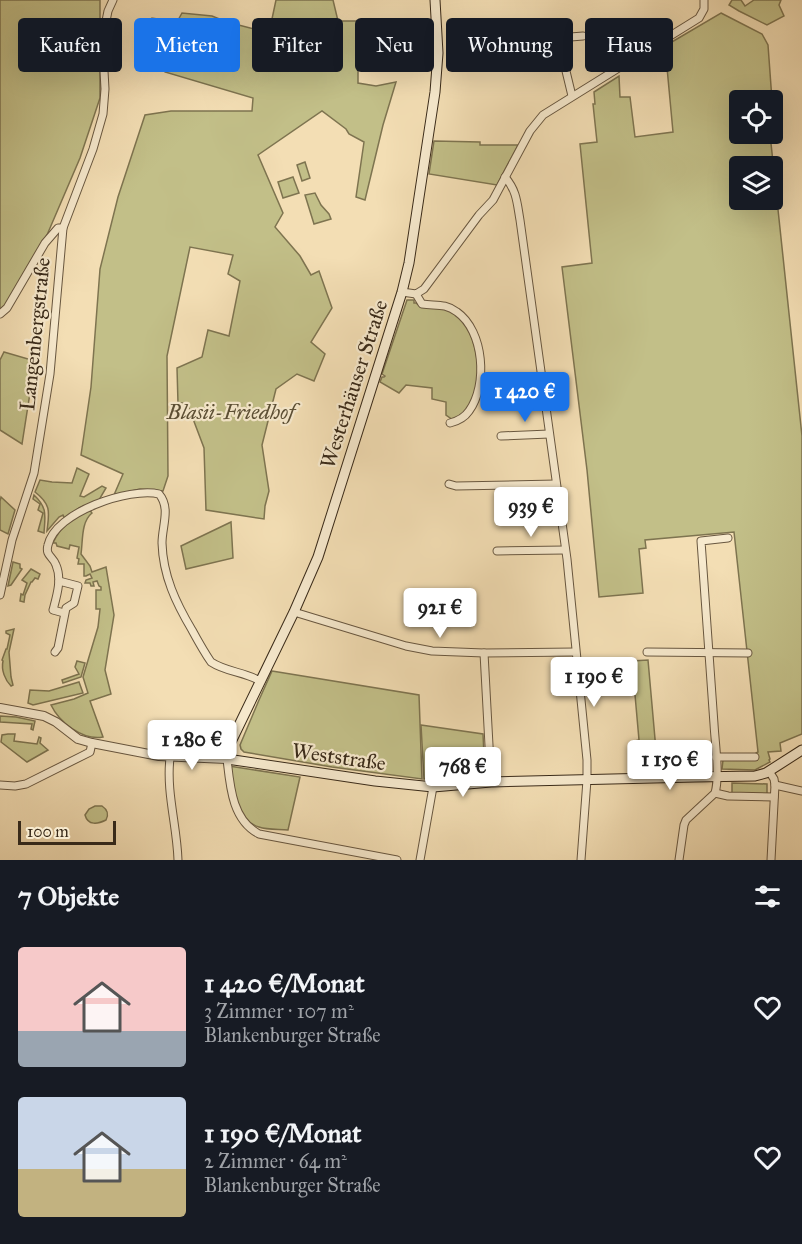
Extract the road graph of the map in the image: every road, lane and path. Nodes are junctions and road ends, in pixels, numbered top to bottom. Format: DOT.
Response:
graph roads {
  1 [pos="104,0"];
  2 [pos="113,0"];
  3 [pos="435,0"];
  4 [pos="704,0"];
  5 [pos="108,11"];
  6 [pos="583,36"];
  7 [pos="573,37"];
  8 [pos="566,72"];
  9 [pos="572,96"];
  10 [pos="506,177"];
  11 [pos="63,228"];
  12 [pos="402,292"];
  13 [pos="416,294"];
  14 [pos="0,314"];
  15 [pos="450,423"];
  16 [pos="549,434"];
  17 [pos="501,436"];
  18 [pos="449,484"];
  19 [pos="556,484"];
  20 [pos="728,538"];
  21 [pos="566,550"];
  22 [pos="497,551"];
  23 [pos="59,581"];
  24 [pos="0,595"];
  25 [pos="294,612"];
  26 [pos="64,614"];
  27 [pos="55,652"];
  28 [pos="575,652"];
  29 [pos="647,652"];
  30 [pos="484,653"];
  31 [pos="748,653"];
  32 [pos="710,654"];
  33 [pos="260,681"];
  34 [pos="7,709"];
  35 [pos="92,743"];
  36 [pos="802,750"];
  37 [pos="716,757"];
  38 [pos="755,757"];
  39 [pos="170,758"];
  40 [pos="227,759"];
  41 [pos="770,771"];
  42 [pos="717,776"];
  43 [pos="587,780"];
  44 [pos="490,782"];
  45 [pos="0,785"];
  46 [pos="775,785"];
  47 [pos="433,787"];
  48 [pos="802,791"];
  49 [pos="715,793"];
  50 [pos="774,797"];
  51 [pos="178,860"];
  52 [pos="397,860"];
  53 [pos="420,860"];
  54 [pos="581,860"];
  55 [pos="679,860"];
  56 [pos="771,860"];
  1 -- 5 [label="street"];
  2 -- 5 [label="street"];
  3 -- 12 [label="main road, Westerhäuser Straße"];
  4 -- 9 [label="street"];
  5 -- 11 [label="street, Langenbergstraße"];
  6 -- 7 [label="street"];
  8 -- 9 [label="street"];
  9 -- 10 [label="street"];
  10 -- 13 [label="street"];
  10 -- 16 [label="street"];
  11 -- 14 [label="street"];
  11 -- 24 [label="street, Langenbergstraße"];
  12 -- 13 [label="street"];
  12 -- 25 [label="main road, Westerhäuser Straße"];
  13 -- 15 [label="street"];
  16 -- 17 [label="street"];
  16 -- 19 [label="street"];
  18 -- 19 [label="street"];
  19 -- 21 [label="street"];
  20 -- 32 [label="street"];
  21 -- 22 [label="street"];
  21 -- 28 [label="street"];
  23 -- 26 [label="street"];
  23 -- 26 [label="street"];
  23 -- 33 [label="street"];
  25 -- 30 [label="street"];
  25 -- 33 [label="main road, Westerhäuser Straße"];
  26 -- 27 [label="street"];
  28 -- 30 [label="street"];
  28 -- 43 [label="street"];
  29 -- 32 [label="street"];
  30 -- 44 [label="street"];
  31 -- 32 [label="street"];
  32 -- 37 [label="street"];
  33 -- 40 [label="main road, Westerhäuser Straße"];
  34 -- 35 [label="street"];
  35 -- 39 [label="street"];
  35 -- 45 [label="street"];
  36 -- 41 [label="main road"];
  37 -- 38 [label="street"];
  37 -- 42 [label="street"];
  39 -- 40 [label="street"];
  39 -- 51 [label="street"];
  40 -- 47 [label="main road, Weststraße"];
  40 -- 52 [label="street"];
  41 -- 42 [label="main road, Weststraße"];
  41 -- 46 [label="street"];
  42 -- 43 [label="main road, Weststraße"];
  42 -- 49 [label="street"];
  43 -- 44 [label="main road, Weststraße"];
  43 -- 54 [label="street"];
  44 -- 47 [label="main road, Weststraße"];
  46 -- 48 [label="street"];
  46 -- 50 [label="street"];
  47 -- 53 [label="street"];
  49 -- 50 [label="street"];
  49 -- 55 [label="street"];
  50 -- 56 [label="street"];
}
